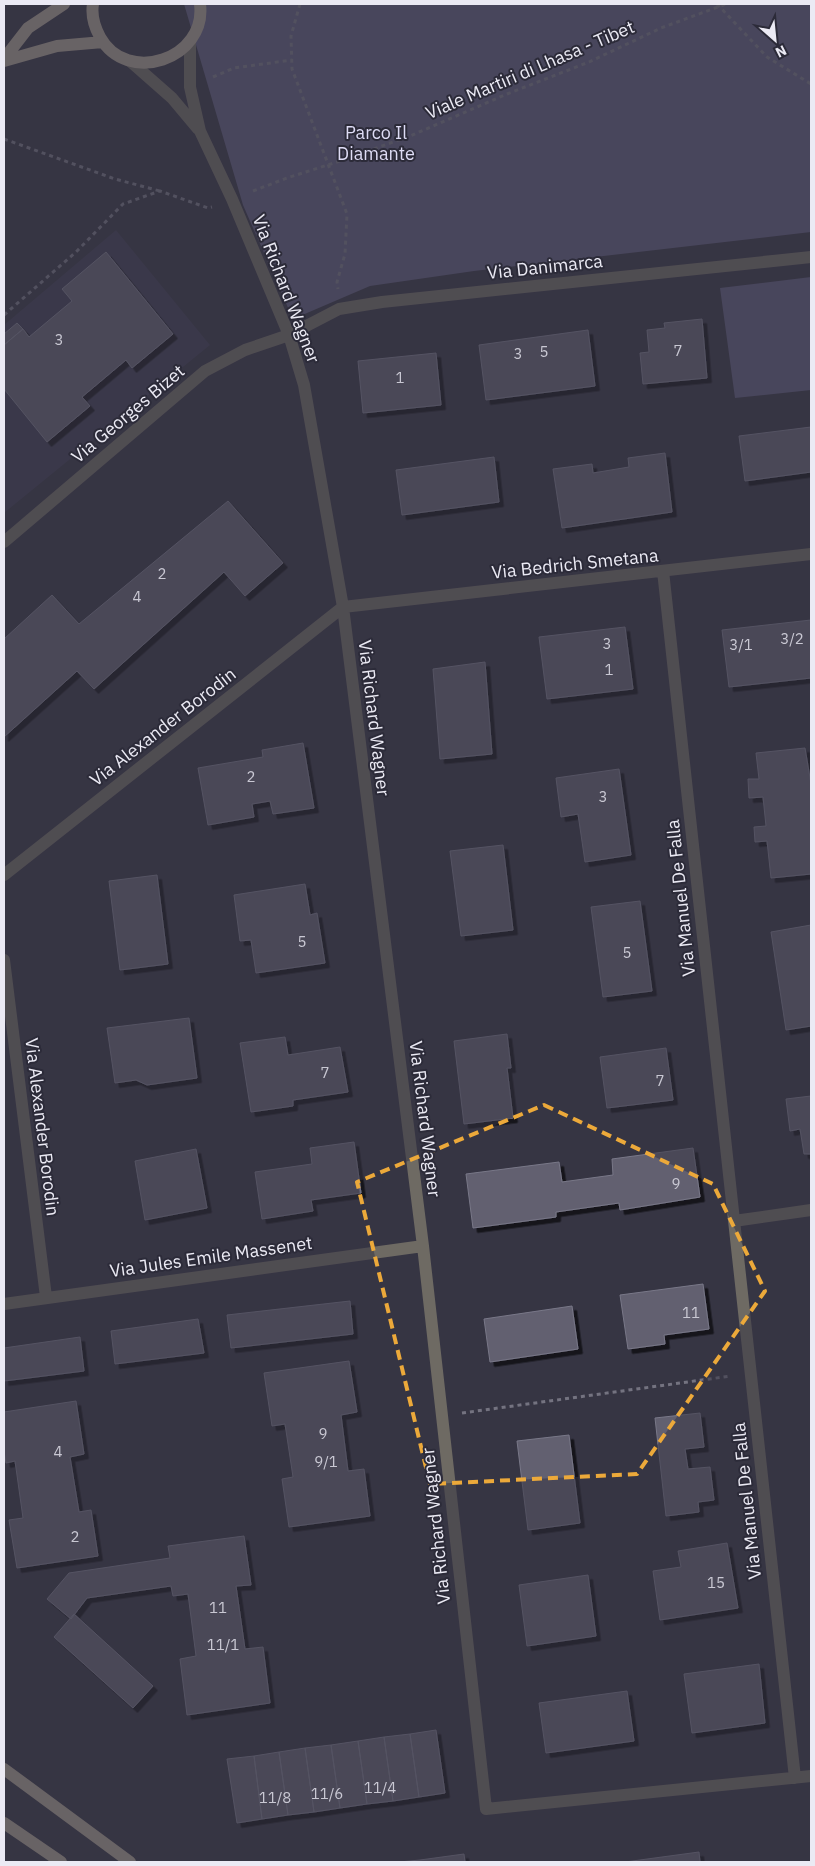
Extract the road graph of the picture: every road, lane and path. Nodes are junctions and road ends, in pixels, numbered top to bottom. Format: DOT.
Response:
graph roads {
  1 [pos="64,4"];
  2 [pos="93,4"];
  3 [pos="200,4"];
  4 [pos="300,4"];
  5 [pos="726,4"];
  6 [pos="718,5"];
  7 [pos="190,41"];
  8 [pos="102,42"];
  9 [pos="4,60"];
  10 [pos="130,61"];
  11 [pos="811,84"];
  12 [pos="200,131"];
  13 [pos="4,139"];
  14 [pos="328,165"];
  15 [pos="160,191"];
  16 [pos="232,199"];
  17 [pos="811,258"];
  18 [pos="340,309"];
  19 [pos="4,315"];
  20 [pos="289,335"];
  21 [pos="4,542"];
  22 [pos="811,554"];
  23 [pos="663,571"];
  24 [pos="343,607"];
  25 [pos="4,875"];
  26 [pos="4,960"];
  27 [pos="811,1210"];
  28 [pos="734,1221"];
  29 [pos="423,1246"];
  30 [pos="46,1297"];
  31 [pos="4,1304"];
  32 [pos="751,1374"];
  33 [pos="442,1415"];
  34 [pos="4,1769"];
  35 [pos="811,1776"];
  36 [pos="795,1778"];
  37 [pos="4,1823"];
  38 [pos="61,1862"];
  39 [pos="130,1862"];
  1 -- 9 [label="main road"];
  2 -- 8 [label="main road"];
  3 -- 7 [label="main road"];
  4 -- 14 [label="path"];
  5 -- 6 [label="path, Viale Martiri di Lhasa - Tibet"];
  6 -- 11 [label="path"];
  6 -- 14 [label="path, Viale Martiri di Lhasa - Tibet"];
  7 -- 10 [label="main road"];
  7 -- 12 [label="street, Via Richard Wagner"];
  8 -- 9 [label="main road"];
  8 -- 10 [label="main road"];
  10 -- 12 [label="street, Via Richard Wagner"];
  12 -- 16 [label="street, Via Richard Wagner"];
  13 -- 15 [label="path, Viale Martiri di Lhasa - Tibet"];
  14 -- 16 [label="path, Viale Martiri di Lhasa - Tibet"];
  14 -- 18 [label="path"];
  15 -- 16 [label="path, Viale Martiri di Lhasa - Tibet"];
  15 -- 19 [label="path"];
  16 -- 20 [label="street, Via Richard Wagner"];
  17 -- 18 [label="street, Via Danimarca"];
  18 -- 20 [label="street, Via Danimarca"];
  20 -- 21 [label="street, Via Georges Bizet"];
  20 -- 24 [label="street, Via Richard Wagner"];
  22 -- 23 [label="street, Via Bedrich Smetana"];
  23 -- 24 [label="street, Via Bedrich Smetana"];
  23 -- 28 [label="street, Via Manuel De Falla"];
  24 -- 25 [label="street, Via Alexander Borodin"];
  24 -- 29 [label="street, Via Richard Wagner"];
  26 -- 30 [label="street, Via Alexander Borodin"];
  27 -- 28 [label="street"];
  28 -- 32 [label="street, Via Manuel De Falla"];
  29 -- 30 [label="street, Via Jules Emile Massenet"];
  29 -- 33 [label="street, Via Richard Wagner"];
  30 -- 31 [label="street, Via Jules Emile Massenet"];
  32 -- 33 [label="path"];
  32 -- 36 [label="street, Via Manuel De Falla"];
  33 -- 36 [label="street, Via Richard Wagner"];
  34 -- 39 [label="main road"];
  35 -- 36 [label="street, Via Richard Wagner"];
  37 -- 38 [label="main road"];
}
